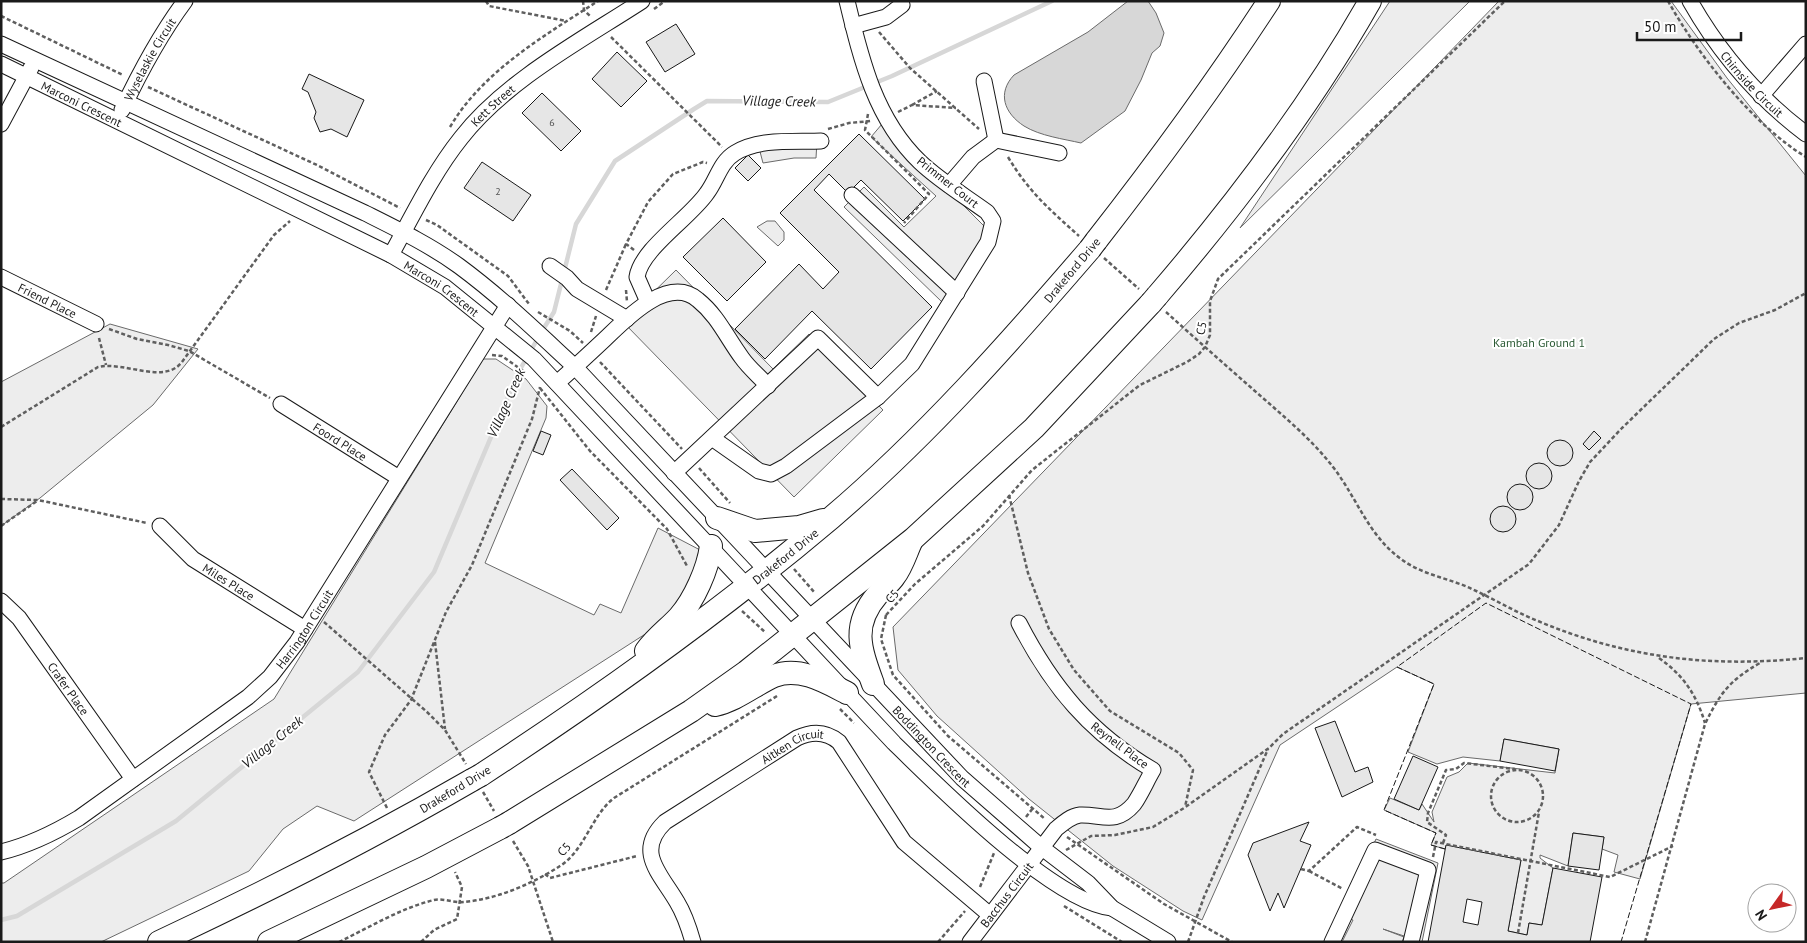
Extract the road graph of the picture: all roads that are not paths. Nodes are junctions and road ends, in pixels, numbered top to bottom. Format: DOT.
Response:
graph roads {
  1 [pos="185,1"];
  2 [pos="642,1"];
  3 [pos="847,1"];
  4 [pos="901,1"];
  5 [pos="1269,1"];
  6 [pos="1370,1"];
  7 [pos="1690,1"];
  8 [pos="853,26"];
  9 [pos="1,44"];
  10 [pos="1806,44"];
  11 [pos="35,60"];
  12 [pos="1,64"];
  13 [pos="26,76"];
  14 [pos="984,81"];
  15 [pos="1761,96"];
  16 [pos="126,102"];
  17 [pos="117,121"];
  18 [pos="1,124"];
  19 [pos="1806,134"];
  20 [pos="823,136"];
  21 [pos="994,141"];
  22 [pos="1059,153"];
  23 [pos="949,185"];
  24 [pos="852,195"];
  25 [pos="403,232"];
  26 [pos="391,255"];
  27 [pos="550,266"];
  28 [pos="1,277"];
  29 [pos="957,293"];
  30 [pos="648,302"];
  31 [pos="508,305"];
  32 [pos="622,316"];
  33 [pos="96,324"];
  34 [pos="494,325"];
  35 [pos="575,367"];
  36 [pos="557,384"];
  37 [pos="768,386"];
  38 [pos="878,397"];
  39 [pos="281,404"];
  40 [pos="712,438"];
  41 [pos="674,473"];
  42 [pos="399,478"];
  43 [pos="726,513"];
  44 [pos="832,517"];
  45 [pos="160,526"];
  46 [pos="913,539"];
  47 [pos="711,546"];
  48 [pos="775,563"];
  49 [pos="738,593"];
  50 [pos="1,601"];
  51 [pos="820,612"];
  52 [pos="1019,623"];
  53 [pos="305,629"];
  54 [pos="785,640"];
  55 [pos="628,676"];
  56 [pos="872,684"];
  57 [pos="847,693"];
  58 [pos="691,711"];
  59 [pos="133,779"];
  60 [pos="1041,846"];
  61 [pos="1,852"];
  62 [pos="1028,863"];
  63 [pos="1112,908"];
  64 [pos="990,915"];
  65 [pos="159,942"];
  66 [pos="269,942"];
  67 [pos="693,942"];
  68 [pos="970,942"];
  69 [pos="1168,942"];
  70 [pos="1332,942"];
  71 [pos="1411,942"];
  1 -- 16 [label="street, Wyselaskie Circuit"];
  2 -- 25 [label="street, Kett Street"];
  3 -- 8 [label="street, Primmer Court"];
  4 -- 8 [label="street"];
  5 -- 44 [label="highway, Drakeford Drive"];
  6 -- 46 [label="highway"];
  7 -- 15 [label="street, Chirnside Circuit"];
  8 -- 23 [label="street, Primmer Court"];
  9 -- 11 [label="street, Marconi Crescent"];
  10 -- 15 [label="street"];
  11 -- 13 [label="street"];
  11 -- 16 [label="street, Marconi Crescent"];
  12 -- 13 [label="street, Marconi Crescent"];
  13 -- 17 [label="street, Marconi Crescent"];
  13 -- 18 [label="street"];
  14 -- 21 [label="street"];
  15 -- 19 [label="street, Chirnside Circuit"];
  16 -- 17 [label="street, Wyselaskie Circuit"];
  16 -- 25 [label="street, Marconi Crescent"];
  17 -- 26 [label="street, Marconi Crescent"];
  20 -- 30 [label="street"];
  21 -- 22 [label="street"];
  21 -- 23 [label="street"];
  23 -- 29 [label="street, Primmer Court"];
  24 -- 29 [label="street"];
  25 -- 26 [label="street, Kett Street"];
  25 -- 31 [label="street, Marconi Crescent"];
  26 -- 34 [label="street, Marconi Crescent"];
  27 -- 32 [label="street"];
  28 -- 33 [label="street, Friend Place"];
  29 -- 38 [label="street, Primmer Court"];
  30 -- 32 [label="street"];
  30 -- 37 [label="street"];
  31 -- 34 [label="street, Harrington Circuit"];
  31 -- 35 [label="street, Marconi Crescent"];
  32 -- 35 [label="street"];
  34 -- 36 [label="street, Marconi Crescent"];
  34 -- 42 [label="street, Harrington Circuit"];
  35 -- 36 [label="street"];
  35 -- 41 [label="street, Marconi Crescent"];
  36 -- 47 [label="street, Marconi Crescent"];
  37 -- 38 [label="street"];
  37 -- 40 [label="street"];
  38 -- 40 [label="street, Primmer Court"];
  39 -- 42 [label="street, Foord Place"];
  40 -- 41 [label="street"];
  41 -- 43 [label="street, Marconi Crescent"];
  42 -- 53 [label="street, Harrington Circuit"];
  43 -- 44 [label="highway"];
  43 -- 48 [label="street, Marconi Crescent"];
  44 -- 48 [label="highway, Drakeford Drive"];
  45 -- 53 [label="street, Miles Place"];
  46 -- 51 [label="highway"];
  46 -- 56 [label="highway"];
  47 -- 49 [label="street, Marconi Crescent"];
  47 -- 55 [label="highway"];
  48 -- 49 [label="highway, Drakeford Drive"];
  48 -- 51 [label="street, Boddington Crescent"];
  49 -- 54 [label="street, Marconi Crescent"];
  49 -- 55 [label="highway, Drakeford Drive"];
  50 -- 59 [label="street, Crafer Place"];
  51 -- 54 [label="highway"];
  51 -- 56 [label="street, Boddington Crescent"];
  52 -- 60 [label="street, Reynell Place"];
  53 -- 59 [label="street, Harrington Circuit"];
  54 -- 57 [label="street, Boddington Crescent"];
  54 -- 58 [label="highway"];
  55 -- 65 [label="highway, Drakeford Drive"];
  56 -- 60 [label="street, Boddington Crescent"];
  57 -- 58 [label="highway"];
  57 -- 62 [label="street, Boddington Crescent"];
  58 -- 66 [label="highway"];
  59 -- 61 [label="street, Harrington Circuit"];
  60 -- 62 [label="street, Bacchus Circuit"];
  60 -- 63 [label="street, Boddington Crescent"];
  62 -- 63 [label="street, Boddington Crescent"];
  62 -- 64 [label="street, Bacchus Circuit"];
  63 -- 69 [label="street, Boddington Crescent"];
  64 -- 67 [label="street, Aitken Circuit"];
  64 -- 68 [label="street, Bacchus Circuit"];
  70 -- 71 [label="street"];
}
